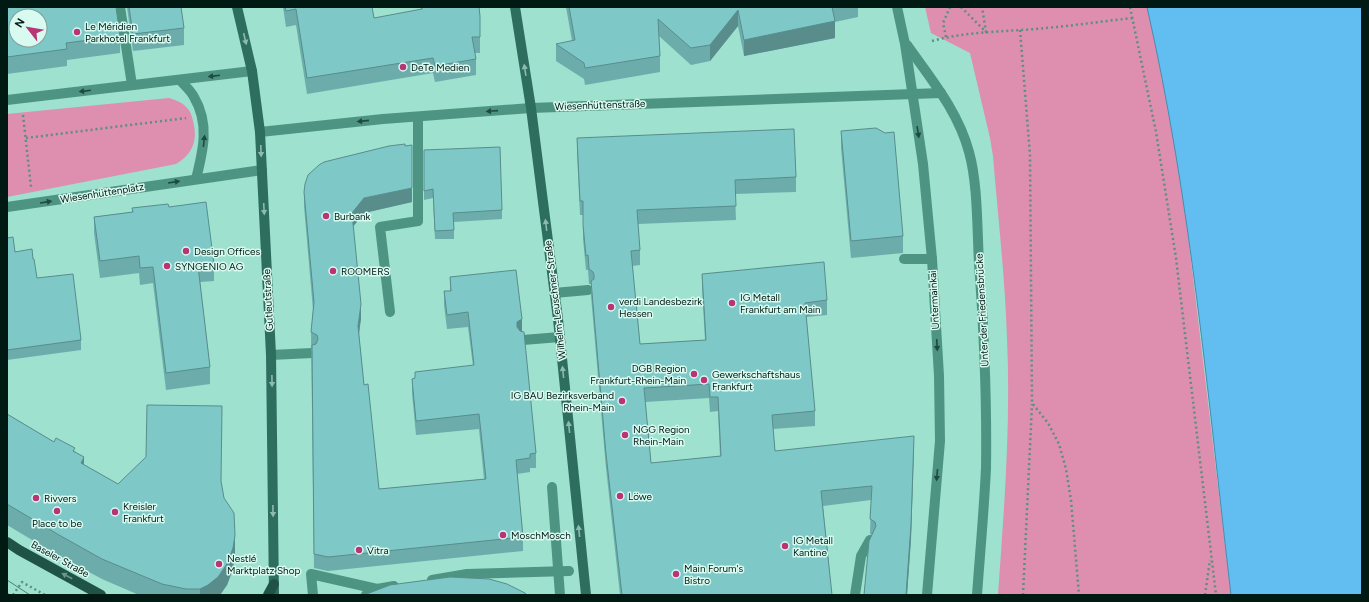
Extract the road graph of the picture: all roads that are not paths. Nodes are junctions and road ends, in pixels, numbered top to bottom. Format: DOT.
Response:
graph roads {
  1 [pos="120,7"];
  2 [pos="237,7"];
  3 [pos="515,7"];
  4 [pos="897,7"];
  5 [pos="906,44"];
  6 [pos="252,71"];
  7 [pos="180,80"];
  8 [pos="132,86"];
  9 [pos="941,93"];
  10 [pos="912,94"];
  11 [pos="7,100"];
  12 [pos="531,108"];
  13 [pos="418,117"];
  14 [pos="260,132"];
  15 [pos="262,170"];
  16 [pos="196,179"];
  17 [pos="7,207"];
  18 [pos="904,259"];
  19 [pos="932,259"];
  20 [pos="588,290"];
  21 [pos="554,293"];
  22 [pos="390,312"];
  23 [pos="560,337"];
  24 [pos="523,340"];
  25 [pos="312,353"];
  26 [pos="271,355"];
  27 [pos="552,487"];
  28 [pos="870,540"];
  29 [pos="7,542"];
  30 [pos="558,571"];
  31 [pos="569,571"];
  32 [pos="422,581"];
  33 [pos="274,584"];
  34 [pos="407,584"];
  35 [pos="377,589"];
  36 [pos="101,595"];
  37 [pos="268,595"];
  38 [pos="274,595"];
  39 [pos="313,595"];
  40 [pos="366,595"];
  41 [pos="560,595"];
  42 [pos="586,595"];
  43 [pos="856,595"];
  44 [pos="927,595"];
  45 [pos="977,595"];
  1 -- 8 [label="street"];
  2 -- 6 [label="main road, Gutleutstraße, one-way"];
  12 -- 3 [label="main road, Wilhelm-Leuschner-Straße, one-way"];
  4 -- 5 [label="street, Untermainkai"];
  5 -- 9 [label="street, Unter der Friedensbrücke"];
  5 -- 10 [label="street, Untermainkai"];
  6 -- 7 [label="street, one-way"];
  6 -- 14 [label="main road, Gutleutstraße"];
  7 -- 8 [label="street"];
  16 -- 7 [label="street, one-way"];
  8 -- 11 [label="street, one-way"];
  9 -- 10 [label="street, Wiesenhüttenstraße"];
  9 -- 45 [label="street, Unter der Friedensbrücke"];
  10 -- 12 [label="street, Wiesenhüttenstraße"];
  10 -- 19 [label="street, Untermainkai, one-way"];
  12 -- 13 [label="street, Wiesenhüttenstraße, one-way"];
  21 -- 12 [label="main road, Wilhelm-Leuschner-Straße, one-way"];
  13 -- 14 [label="street, Wiesenhüttenstraße, one-way"];
  13 -- 22 [label="street"];
  14 -- 15 [label="main road, Gutleutstraße, one-way"];
  15 -- 16 [label="street, Wiesenhüttenplatz"];
  15 -- 26 [label="main road, Gutleutstraße, one-way"];
  17 -- 16 [label="street, Wiesenhüttenplatz, one-way"];
  18 -- 19 [label="street"];
  19 -- 44 [label="street, Untermainkai, one-way"];
  20 -- 21 [label="street"];
  21 -- 23 [label="main road, Wilhelm-Leuschner-Straße"];
  23 -- 24 [label="street"];
  42 -- 23 [label="main road, Wilhelm-Leuschner-Straße, one-way"];
  25 -- 26 [label="street"];
  26 -- 33 [label="main road, Gutleutstraße, one-way"];
  27 -- 30 [label="street"];
  28 -- 43 [label="street"];
  36 -- 29 [label="main road, Baseler Straße, one-way"];
  30 -- 31 [label="street"];
  30 -- 32 [label="street"];
  30 -- 41 [label="street"];
  33 -- 37 [label="main road"];
  33 -- 38 [label="main road, Gutleutstraße"];
  34 -- 35 [label="street"];
  35 -- 39 [label="street"];
  35 -- 40 [label="street"];
}
